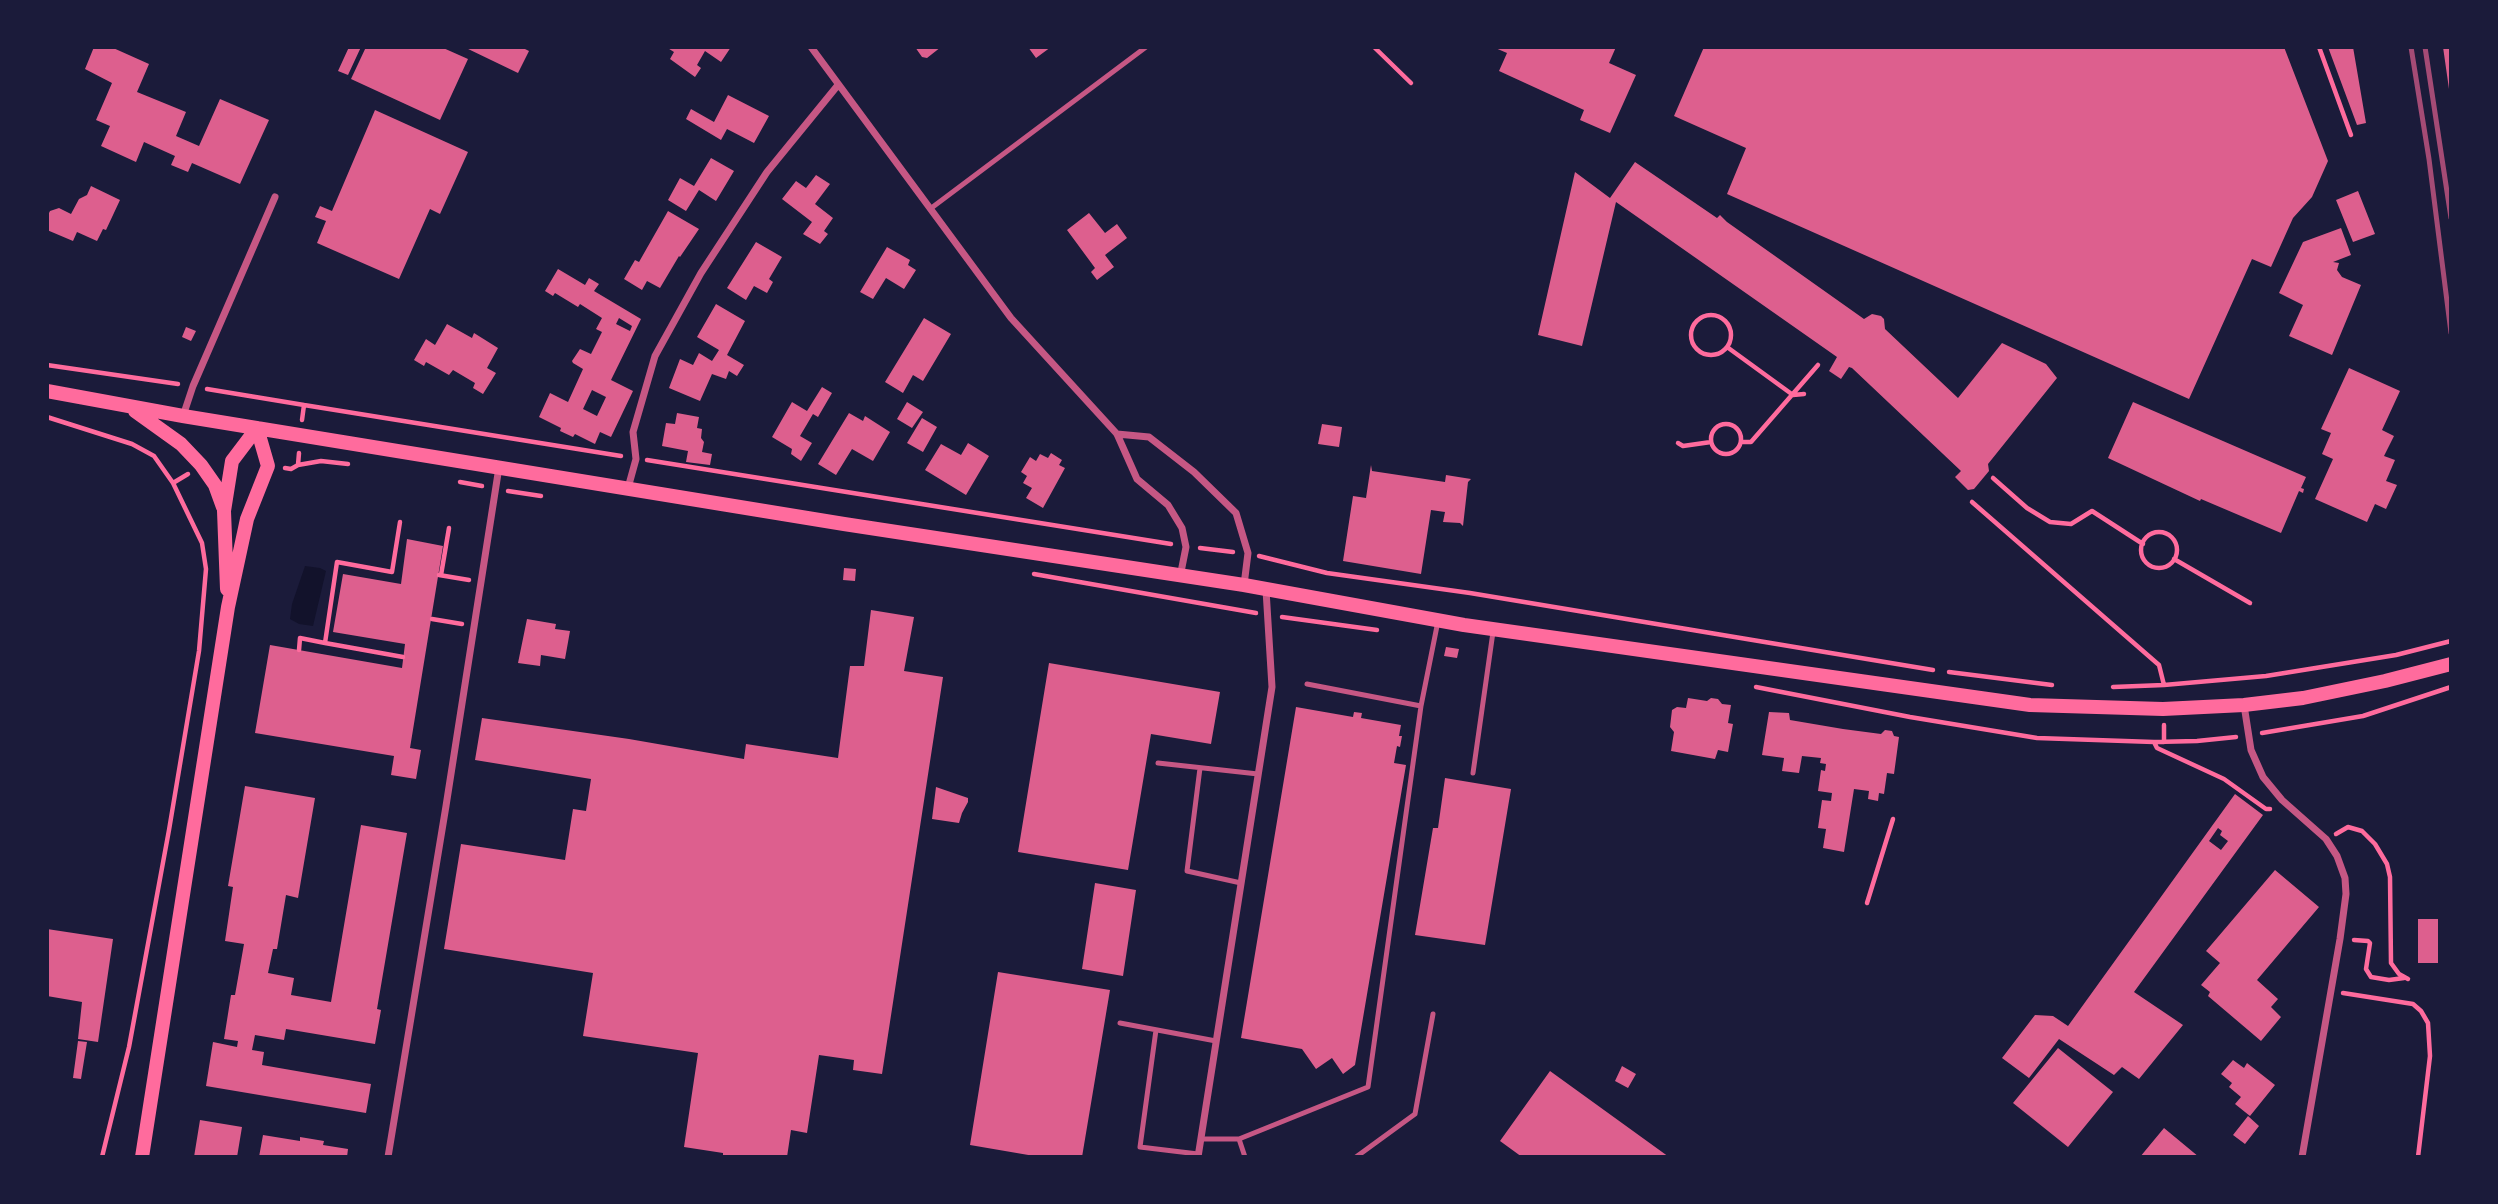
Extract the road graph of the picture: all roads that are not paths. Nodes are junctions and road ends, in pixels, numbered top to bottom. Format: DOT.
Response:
graph roads {
  1 [pos="811,47"];
  2 [pos="1146,47"];
  3 [pos="838,85"];
  4 [pos="275,197"];
  5 [pos="930,209"];
  6 [pos="47,391"];
  7 [pos="128,406"];
  8 [pos="183,416"];
  9 [pos="257,428"];
  10 [pos="1117,434"];
  11 [pos="499,467"];
  12 [pos="628,488"];
  13 [pos="225,511"];
  14 [pos="1181,576"];
  15 [pos="1244,585"];
  16 [pos="1266,589"];
  17 [pos="228,607"];
  18 [pos="1438,620"];
  19 [pos="1493,629"];
  20 [pos="2451,664"];
  21 [pos="1307,684"];
  22 [pos="2244,705"];
  23 [pos="1422,706"];
  24 [pos="1158,763"];
  25 [pos="1200,768"];
  26 [pos="1473,773"];
  27 [pos="1258,774"];
  28 [pos="1241,883"];
  29 [pos="1433,1014"];
  30 [pos="1120,1023"];
  31 [pos="1156,1030"];
  32 [pos="1216,1041"];
  33 [pos="1200,1139"];
  34 [pos="1239,1139"];
  35 [pos="1198,1156"];
  36 [pos="142,1157"];
  37 [pos="388,1157"];
  38 [pos="1245,1157"];
  39 [pos="1356,1157"];
  40 [pos="2302,1157"];
  1 -- 3 [label="street"];
  2 -- 5 [label="lane"];
  3 -- 5 [label="street"];
  3 -- 12 [label="street"];
  4 -- 8 [label="street"];
  5 -- 10 [label="street"];
  6 -- 7 [label="main road"];
  7 -- 8 [label="main road"];
  7 -- 13 [label="main road"];
  8 -- 9 [label="main road"];
  9 -- 11 [label="main road"];
  9 -- 13 [label="main road"];
  9 -- 17 [label="main road"];
  10 -- 14 [label="street"];
  10 -- 15 [label="street"];
  11 -- 12 [label="main road"];
  11 -- 37 [label="street"];
  12 -- 14 [label="main road"];
  13 -- 17 [label="main road"];
  14 -- 15 [label="main road"];
  15 -- 16 [label="main road"];
  16 -- 18 [label="main road"];
  16 -- 27 [label="street"];
  17 -- 36 [label="main road"];
  18 -- 19 [label="main road"];
  18 -- 23 [label="lane"];
  19 -- 22 [label="main road"];
  19 -- 26 [label="lane"];
  20 -- 22 [label="main road"];
  21 -- 23 [label="lane"];
  22 -- 40 [label="street"];
  23 -- 34 [label="lane"];
  24 -- 25 [label="lane"];
  25 -- 27 [label="lane"];
  25 -- 28 [label="lane"];
  27 -- 28 [label="street"];
  28 -- 32 [label="street"];
  29 -- 39 [label="lane"];
  30 -- 31 [label="lane"];
  31 -- 32 [label="lane"];
  31 -- 35 [label="lane"];
  32 -- 33 [label="street"];
  33 -- 34 [label="lane"];
  33 -- 35 [label="street"];
  34 -- 38 [label="lane"];
}
